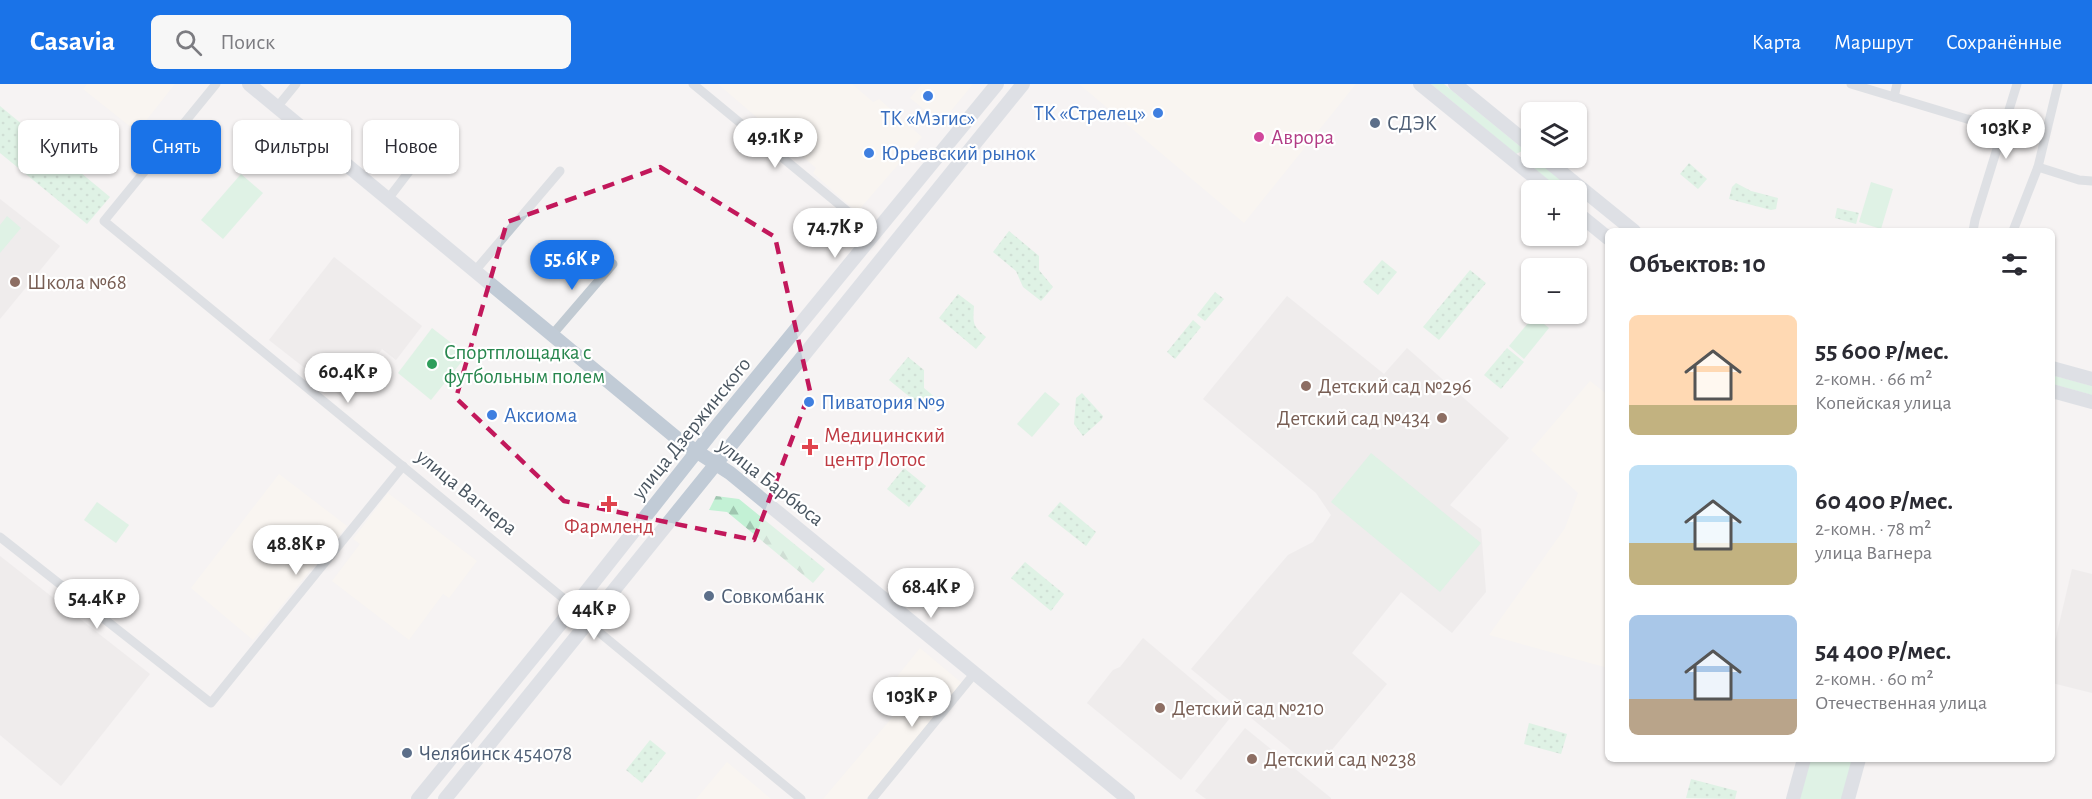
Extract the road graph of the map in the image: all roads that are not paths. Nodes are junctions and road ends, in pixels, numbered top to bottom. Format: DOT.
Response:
graph roads {
  1 [pos="216,84"];
  2 [pos="249,84"];
  3 [pos="296,84"];
  4 [pos="693,84"];
  5 [pos="997,84"];
  6 [pos="1023,84"];
  7 [pos="1420,84"];
  8 [pos="1455,84"];
  9 [pos="1851,84"];
  10 [pos="1897,84"];
  11 [pos="2016,84"];
  12 [pos="2058,84"];
  13 [pos="1894,97"];
  14 [pos="278,106"];
  15 [pos="2002,127"];
  16 [pos="1521,138"];
  17 [pos="948,144"];
  18 [pos="964,157"];
  19 [pos="2038,166"];
  20 [pos="1521,167"];
  21 [pos="1522,168"];
  22 [pos="1556,168"];
  23 [pos="560,171"];
  24 [pos="407,174"];
  25 [pos="1537,180"];
  26 [pos="2092,181"];
  27 [pos="388,199"];
  28 [pos="1587,221"];
  29 [pos="1630,228"];
  30 [pos="1974,228"];
  31 [pos="2014,228"];
  32 [pos="875,234"];
  33 [pos="1605,236"];
  34 [pos="890,249"];
  35 [pos="613,264"];
  36 [pos="474,272"];
  37 [pos="552,335"];
  38 [pos="2055,369"];
  39 [pos="2092,379"];
  40 [pos="2055,392"];
  41 [pos="2092,402"];
  42 [pos="698,452"];
  43 [pos="716,463"];
  44 [pos="403,466"];
  45 [pos="0,537"];
  46 [pos="574,608"];
  47 [pos="590,621"];
  48 [pos="974,674"];
  49 [pos="1803,762"];
  50 [pos="1858,762"];
  51 [pos="418,799"];
  52 [pos="445,799"];
  53 [pos="801,799"];
  54 [pos="872,799"];
  55 [pos="1128,799"];
  56 [pos="1793,799"];
  57 [pos="1848,799"];
  1 -- 44 [label="street, улица Вагнера"];
  2 -- 14 [label="main road, улица Барбюса"];
  3 -- 14 [label="street"];
  4 -- 32 [label="street"];
  5 -- 17 [label="main road, улица Дзержинского"];
  6 -- 18 [label="main road, улица Дзержинского"];
  7 -- 20 [label="main road"];
  8 -- 16 [label="main road"];
  9 -- 13 [label="street"];
  10 -- 13 [label="street"];
  11 -- 15 [label="street"];
  12 -- 19 [label="street"];
  13 -- 15 [label="street"];
  14 -- 27 [label="main road, улица Барбюса"];
  15 -- 30 [label="street"];
  17 -- 18 [label="main road"];
  17 -- 32 [label="main road, улица Дзержинского"];
  18 -- 34 [label="main road, улица Дзержинского"];
  19 -- 26 [label="street"];
  19 -- 31 [label="street"];
  21 -- 25 [label="main road"];
  22 -- 29 [label="main road"];
  23 -- 36 [label="street"];
  24 -- 27 [label="street"];
  27 -- 36 [label="main road, улица Барбюса"];
  28 -- 33 [label="main road"];
  32 -- 34 [label="main road"];
  32 -- 42 [label="main road, улица Дзержинского"];
  34 -- 43 [label="main road, улица Дзержинского"];
  35 -- 37 [label="street"];
  36 -- 37 [label="main road, улица Барбюса"];
  37 -- 42 [label="main road, улица Барбюса"];
  38 -- 39 [label="main road"];
  40 -- 41 [label="main road"];
  42 -- 43 [label="main road, улица Барбюса"];
  42 -- 46 [label="main road, улица Дзержинского"];
  43 -- 47 [label="main road, улица Дзержинского"];
  43 -- 48 [label="main road, улица Барбюса"];
  44 -- 45 [label="street"];
  44 -- 46 [label="street, улица Вагнера"];
  46 -- 47 [label="main road, улица Вагнера"];
  46 -- 51 [label="main road, улица Дзержинского"];
  47 -- 52 [label="main road, улица Дзержинского"];
  47 -- 53 [label="street, улица Вагнера"];
  48 -- 54 [label="street"];
  48 -- 55 [label="main road, улица Барбюса"];
  49 -- 56 [label="main road"];
  50 -- 57 [label="main road"];
}
